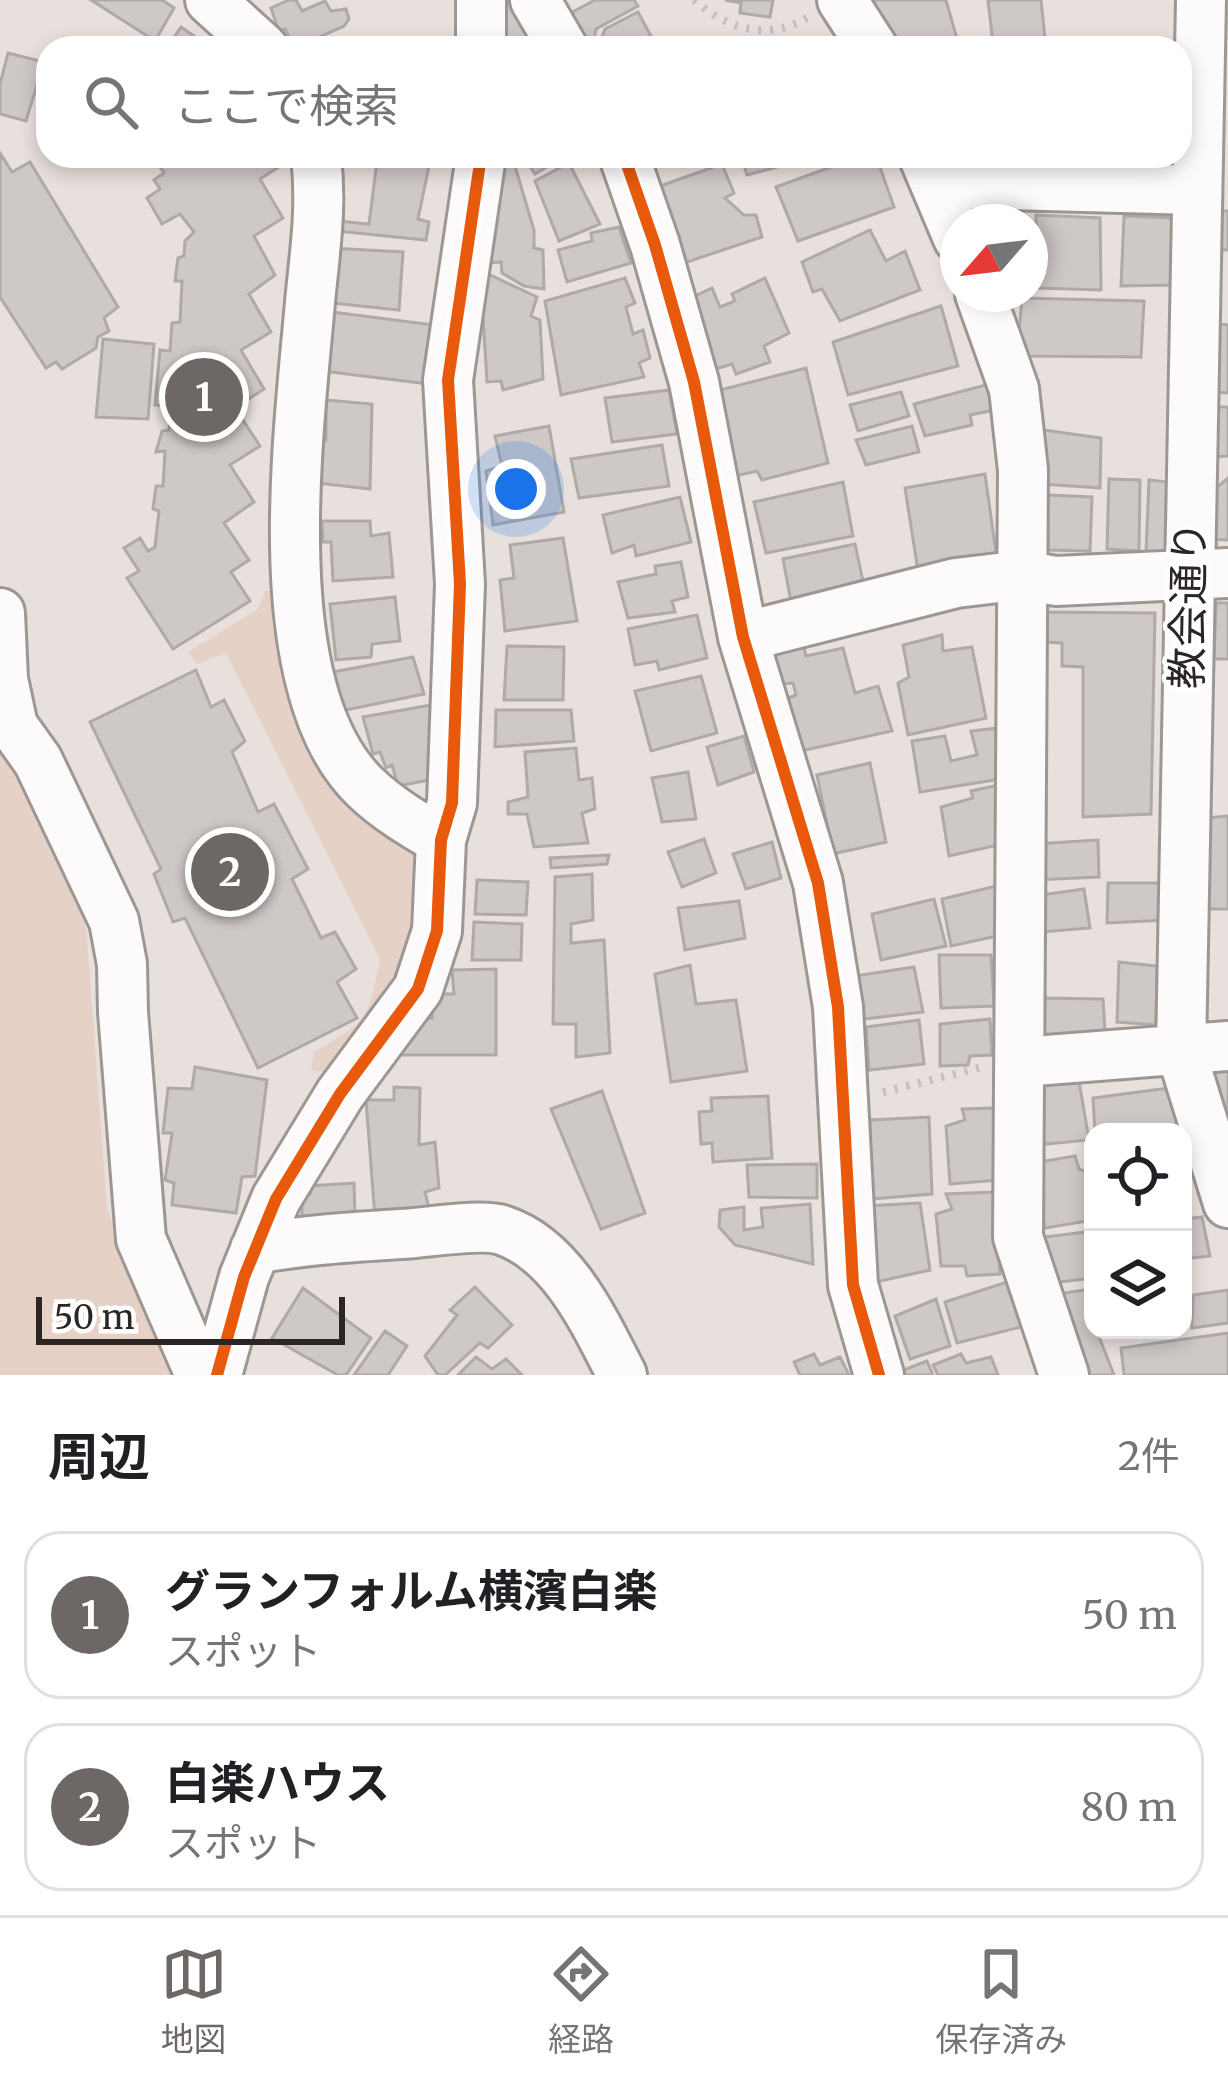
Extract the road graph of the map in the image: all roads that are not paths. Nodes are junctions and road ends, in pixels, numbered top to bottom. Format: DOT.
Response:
graph roads {
  1 [pos="210,0"];
  2 [pos="481,0"];
  3 [pos="535,0"];
  4 [pos="833,4"];
  5 [pos="1210,9"];
  6 [pos="250,36"];
  7 [pos="481,36"];
  8 [pos="556,36"];
  9 [pos="862,36"];
  10 [pos="317,168"];
  11 [pos="479,168"];
  12 [pos="628,168"];
  13 [pos="929,170"];
  14 [pos="1197,190"];
  15 [pos="944,204"];
  16 [pos="986,312"];
  17 [pos="1208,574"];
  18 [pos="1023,575"];
  19 [pos="0,613"];
  20 [pos="743,637"];
  21 [pos="441,840"];
  22 [pos="1204,1048"];
  23 [pos="1021,1062"];
  24 [pos="1228,1203"];
  25 [pos="255,1249"];
  26 [pos="216,1374"];
  27 [pos="622,1375"];
  28 [pos="879,1375"];
  29 [pos="1064,1375"];
  1 -- 6 [label="street"];
  2 -- 7 [label="street"];
  3 -- 8 [label="street"];
  4 -- 9 [label="street"];
  5 -- 14 [label="street, 教会通り"];
  10 -- 21 [label="street"];
  11 -- 21 [label="street"];
  12 -- 20 [label="street"];
  13 -- 14 [label="street"];
  13 -- 15 [label="street"];
  14 -- 17 [label="street, 教会通り"];
  16 -- 18 [label="street"];
  17 -- 18 [label="street"];
  17 -- 22 [label="street, 教会通り"];
  18 -- 20 [label="street"];
  18 -- 23 [label="street"];
  19 -- 26 [label="street"];
  20 -- 28 [label="street"];
  21 -- 25 [label="street"];
  22 -- 23 [label="street"];
  22 -- 24 [label="street, 教会通り"];
  23 -- 29 [label="street"];
  25 -- 26 [label="street"];
  25 -- 27 [label="street"];
}
